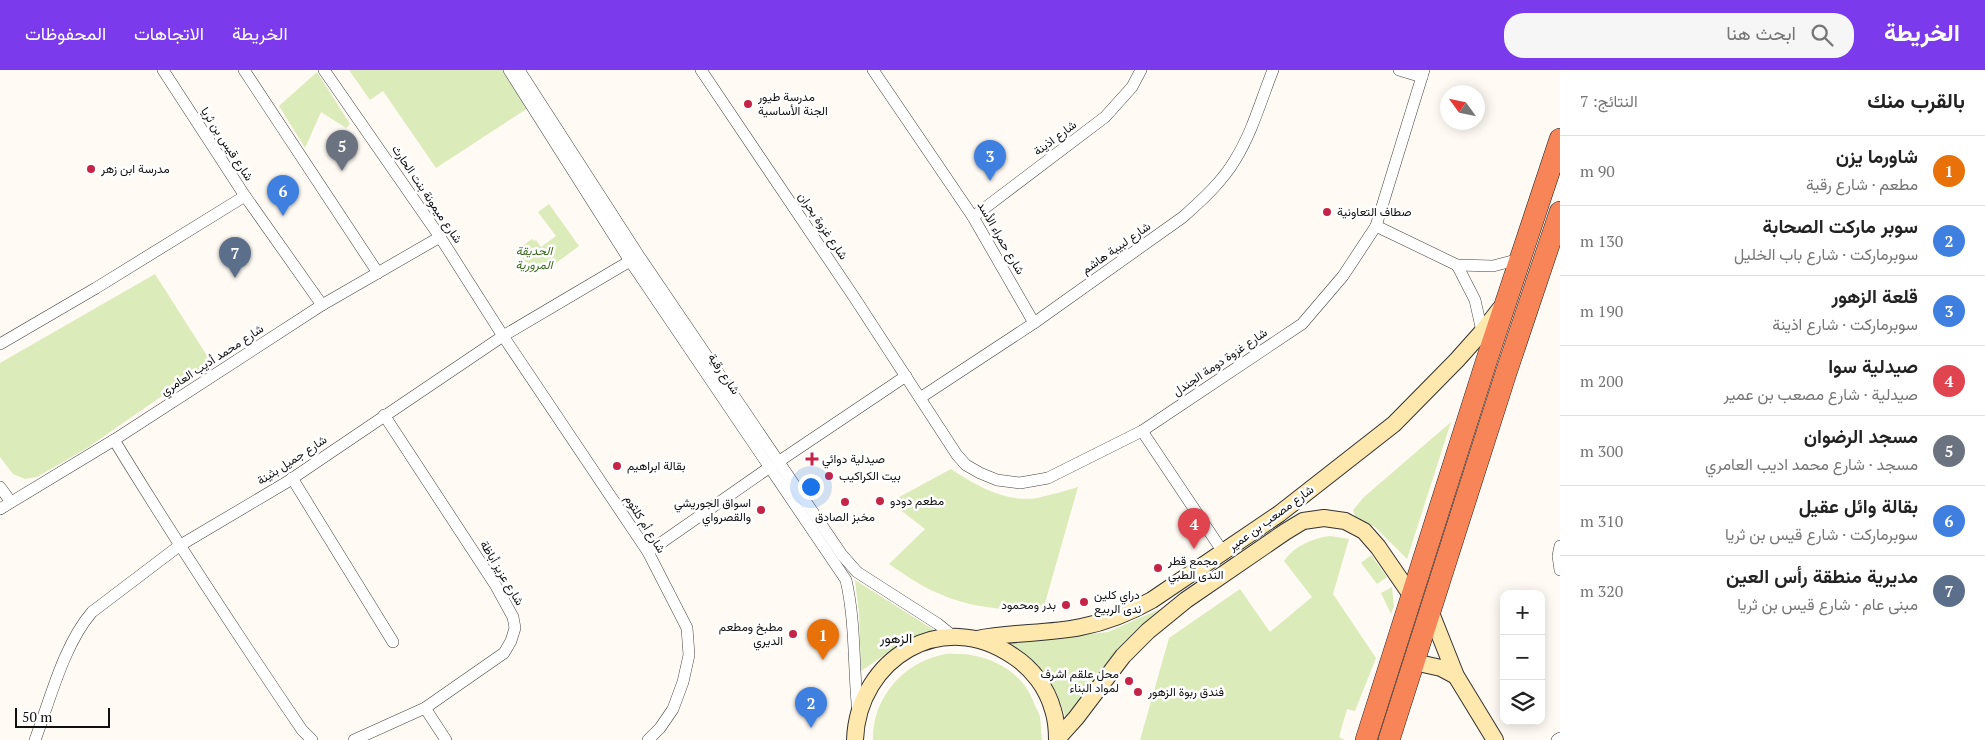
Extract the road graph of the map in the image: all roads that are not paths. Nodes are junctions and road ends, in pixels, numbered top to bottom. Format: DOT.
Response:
graph roads {
  1 [pos="163,70"];
  2 [pos="244,70"];
  3 [pos="324,70"];
  4 [pos="513,70"];
  5 [pos="701,70"];
  6 [pos="873,70"];
  7 [pos="1141,70"];
  8 [pos="1273,70"];
  9 [pos="1399,70"];
  10 [pos="1423,74"];
  11 [pos="1560,139"];
  12 [pos="245,196"];
  13 [pos="1560,212"];
  14 [pos="973,217"];
  15 [pos="1376,226"];
  16 [pos="440,237"];
  17 [pos="1520,259"];
  18 [pos="630,261"];
  19 [pos="1457,265"];
  20 [pos="378,273"];
  21 [pos="1509,297"];
  22 [pos="322,305"];
  23 [pos="1034,323"];
  24 [pos="1482,332"];
  25 [pos="503,336"];
  26 [pos="0,344"];
  27 [pos="1487,359"];
  28 [pos="906,376"];
  29 [pos="920,398"];
  30 [pos="384,415"];
  31 [pos="1142,431"];
  32 [pos="114,440"];
  33 [pos="774,465"];
  34 [pos="292,478"];
  35 [pos="0,487"];
  36 [pos="10,502"];
  37 [pos="0,509"];
  38 [pos="179,546"];
  39 [pos="1560,546"];
  40 [pos="648,552"];
  41 [pos="1223,552"];
  42 [pos="1560,570"];
  43 [pos="1411,595"];
  44 [pos="1431,613"];
  45 [pos="954,637"];
  46 [pos="977,639"];
  47 [pos="393,642"];
  48 [pos="1414,662"];
  49 [pos="1456,676"];
  50 [pos="425,708"];
  51 [pos="857,718"];
  52 [pos="1057,739"];
  53 [pos="35,740"];
  54 [pos="312,740"];
  55 [pos="354,740"];
  56 [pos="446,740"];
  57 [pos="648,740"];
  58 [pos="846,740"];
  59 [pos="855,740"];
  60 [pos="1366,740"];
  61 [pos="1390,740"];
  62 [pos="1495,740"];
  1 -- 12 [label="street, شارع قيس بن ثريا"];
  2 -- 20 [label="street"];
  3 -- 16 [label="street, شارع ميمونة بنت الحارث"];
  4 -- 18 [label="street, شارع رقية"];
  4 -- 33 [label="street, شارع رقية"];
  5 -- 28 [label="street, شارع غزوة بحران"];
  6 -- 14 [label="street, شارع حمراء الأسد"];
  7 -- 14 [label="street, شارع اذينة"];
  8 -- 23 [label="street, شارع لبيبة هاشم"];
  9 -- 10 [label="street"];
  10 -- 15 [label="street, شارع غزوة دومة الجندل"];
  11 -- 17 [label="highway, شارع مصعب بن عمير"];
  12 -- 22 [label="street, شارع قيس بن ثريا"];
  12 -- 26 [label="street"];
  13 -- 44 [label="highway"];
  14 -- 23 [label="street, شارع حمراء الأسد"];
  15 -- 19 [label="street"];
  15 -- 31 [label="street, شارع غزوة دومة الجندل"];
  16 -- 20 [label="street, شارع محمد أديب العامري"];
  16 -- 25 [label="street, شارع ميمونة بنت الحارث"];
  17 -- 19 [label="street"];
  17 -- 21 [label="highway, شارع مصعب بن عمير"];
  18 -- 25 [label="street, شارع جميل بثينة"];
  18 -- 33 [label="street, شارع رقية"];
  19 -- 24 [label="street"];
  20 -- 22 [label="street, شارع محمد أديب العامري"];
  21 -- 24 [label="main road, شارع مصعب بن عمير"];
  21 -- 27 [label="highway, شارع مصعب بن عمير"];
  22 -- 32 [label="street, شارع محمد أديب العامري"];
  23 -- 29 [label="street, شارع لبيبة هاشم"];
  24 -- 27 [label="street"];
  24 -- 41 [label="main road, شارع مصعب بن عمير"];
  25 -- 30 [label="street, شارع جميل بثينة"];
  25 -- 40 [label="street, شارع أم كلثوم"];
  27 -- 43 [label="highway, شارع مصعب بن عمير"];
  28 -- 29 [label="street, شارع غزوة بحران"];
  28 -- 33 [label="street"];
  29 -- 31 [label="street, شارع غزوة دومة الجندل"];
  30 -- 34 [label="street, شارع جميل بثينة"];
  30 -- 50 [label="street, شارع عزيز أباظة"];
  31 -- 41 [label="street"];
  32 -- 36 [label="street, شارع محمد أديب العامري"];
  32 -- 38 [label="street"];
  33 -- 40 [label="street"];
  33 -- 45 [label="street, شارع رقية"];
  33 -- 51 [label="street, شارع رقية"];
  34 -- 38 [label="street, شارع جميل بثينة"];
  34 -- 47 [label="street"];
  35 -- 36 [label="street"];
  36 -- 37 [label="street, شارع محمد أديب العامري"];
  38 -- 53 [label="street, شارع جميل بثينة"];
  38 -- 54 [label="street"];
  39 -- 42 [label="street"];
  40 -- 57 [label="street, شارع أم كلثوم"];
  41 -- 46 [label="main road, شارع مصعب بن عمير"];
  43 -- 52 [label="main road"];
  43 -- 60 [label="highway, شارع مصعب بن عمير"];
  44 -- 48 [label="highway"];
  44 -- 49 [label="main road"];
  45 -- 46 [label="main road"];
  45 -- 51 [label="main road"];
  46 -- 52 [label="main road"];
  48 -- 49 [label="main road"];
  48 -- 61 [label="highway"];
  49 -- 62 [label="main road"];
  50 -- 55 [label="street, شارع عزيز أباظة"];
  50 -- 56 [label="street"];
  51 -- 58 [label="main road"];
  51 -- 59 [label="main road"];
}
